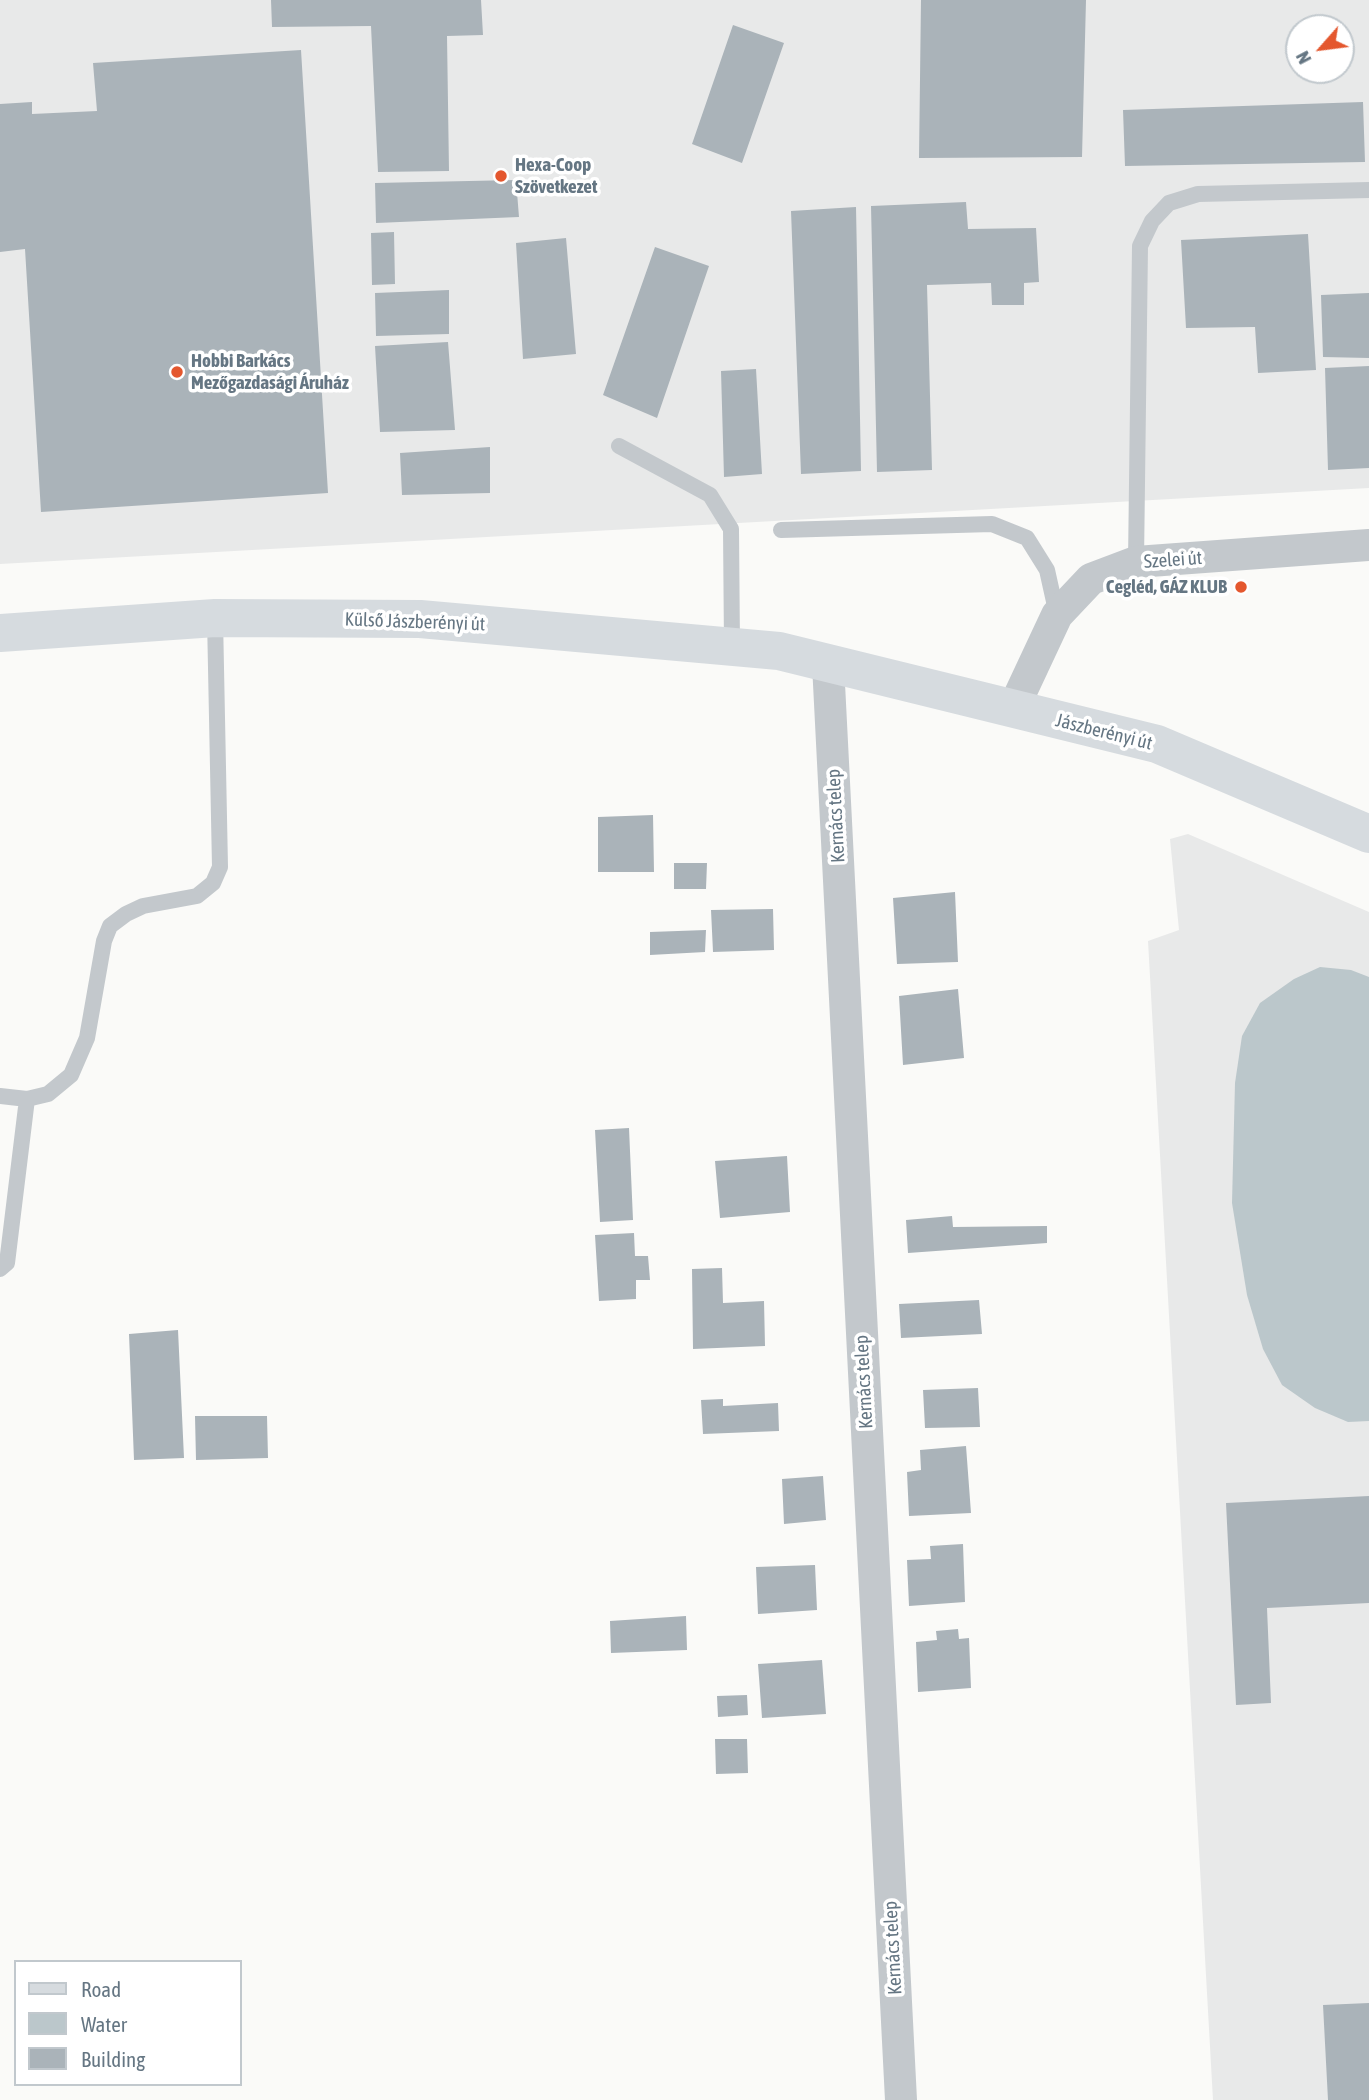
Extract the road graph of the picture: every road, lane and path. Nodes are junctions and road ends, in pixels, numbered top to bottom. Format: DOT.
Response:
graph roads {
  1 [pos="1369,190"];
  2 [pos="619,446"];
  3 [pos="781,530"];
  4 [pos="1369,545"];
  5 [pos="1136,562"];
  6 [pos="1057,615"];
  7 [pos="215,618"];
  8 [pos="0,633"];
  9 [pos="732,647"];
  10 [pos="828,664"];
  11 [pos="1013,709"];
  12 [pos="1369,834"];
  13 [pos="0,1096"];
  14 [pos="27,1099"];
  15 [pos="0,1269"];
  16 [pos="901,2100"];
  1 -- 5 [label="lane"];
  2 -- 9 [label="lane"];
  3 -- 6 [label="lane"];
  4 -- 5 [label="street, Szelei út"];
  5 -- 6 [label="street, Szelei út"];
  6 -- 11 [label="street, Szelei út"];
  7 -- 8 [label="main road, Külső Jászberényi út"];
  7 -- 9 [label="main road, Külső Jászberényi út"];
  7 -- 14 [label="lane"];
  9 -- 10 [label="main road, Külső Jászberényi út"];
  10 -- 11 [label="main road, Jászberényi út"];
  10 -- 16 [label="street, Kernács telep"];
  11 -- 12 [label="main road, Jászberényi út"];
  13 -- 14 [label="lane"];
  14 -- 15 [label="lane"];
}
